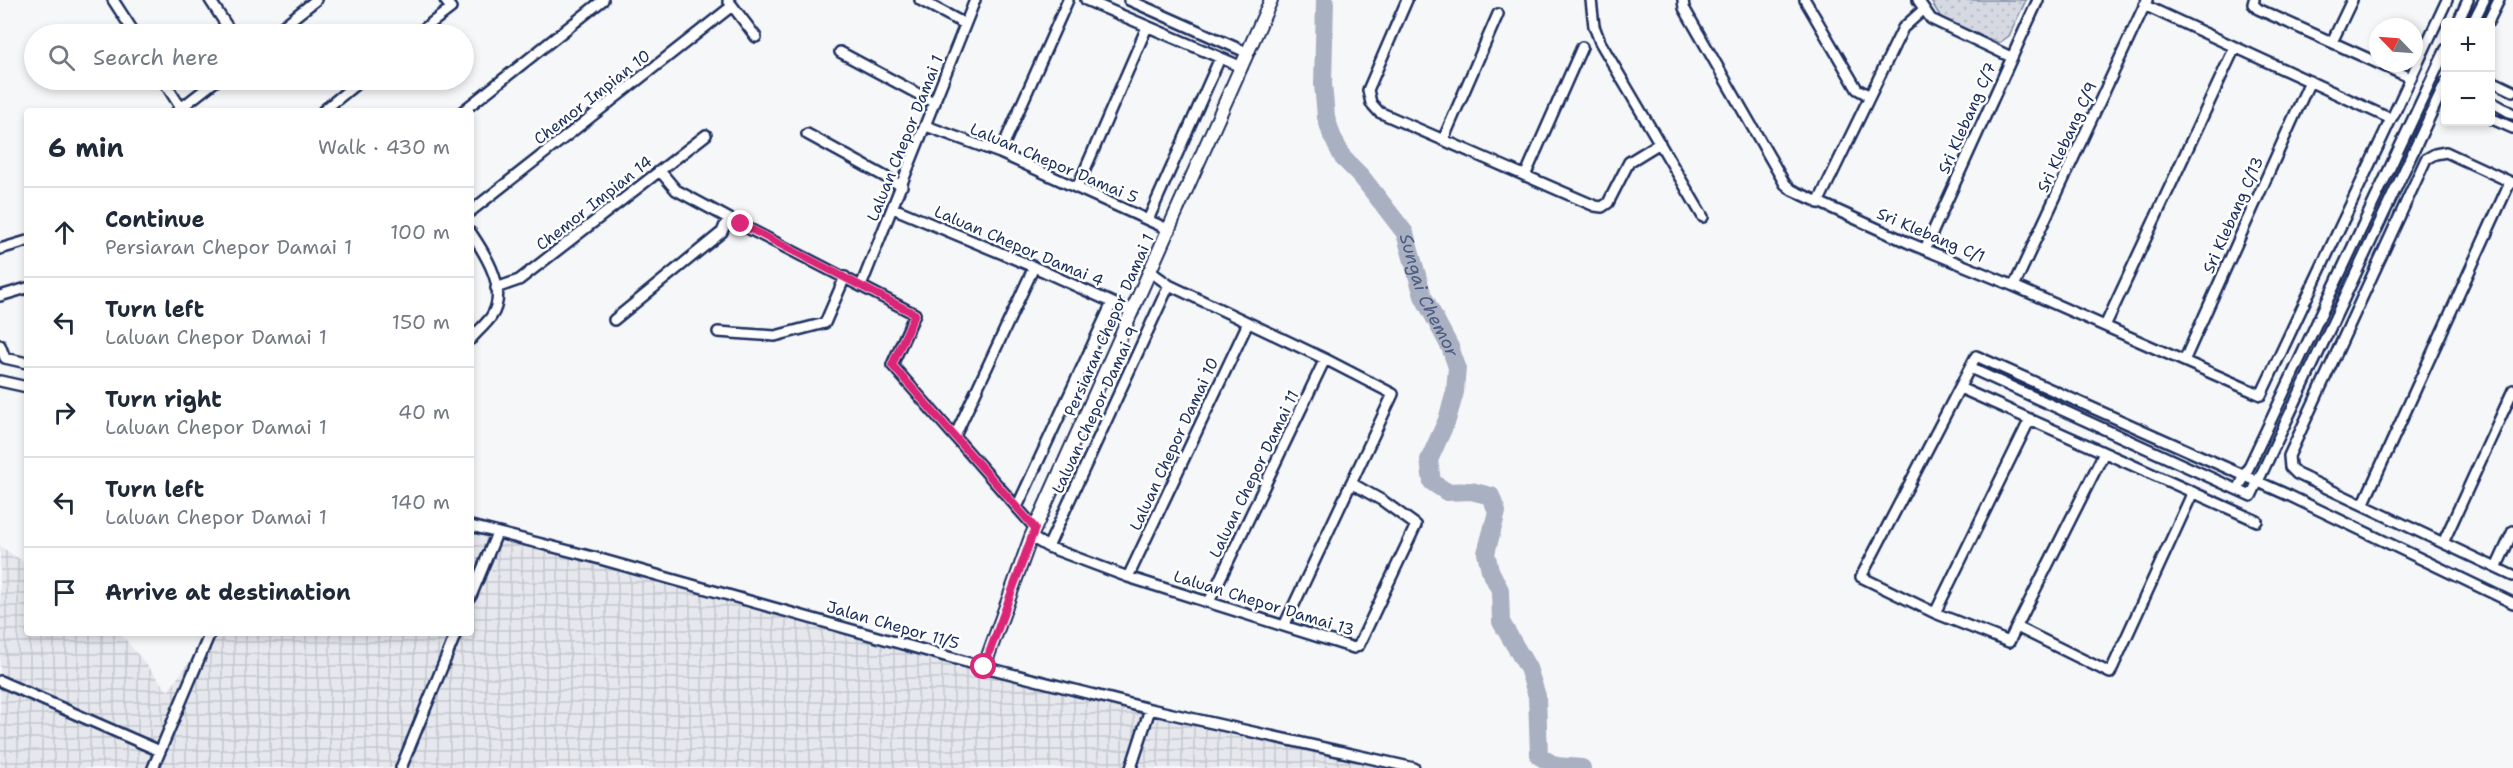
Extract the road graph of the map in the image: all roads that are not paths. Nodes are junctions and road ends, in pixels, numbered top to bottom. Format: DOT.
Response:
graph roads {
  1 [pos="113,0"];
  2 [pos="210,0"];
  3 [pos="316,0"];
  4 [pos="603,0"];
  5 [pos="920,0"];
  6 [pos="975,0"];
  7 [pos="1068,0"];
  8 [pos="1086,0"];
  9 [pos="1130,0"];
  10 [pos="1271,0"];
  11 [pos="1407,0"];
  12 [pos="1591,0"];
  13 [pos="1683,0"];
  14 [pos="1805,0"];
  15 [pos="1918,0"];
  16 [pos="2038,0"];
  17 [pos="2352,0"];
  18 [pos="2447,0"];
  19 [pos="2468,0"];
  20 [pos="2484,0"];
  21 [pos="2499,0"];
  22 [pos="730,3"];
  23 [pos="2146,3"];
  24 [pos="448,4"];
  25 [pos="2256,4"];
  26 [pos="1923,10"];
  27 [pos="1498,14"];
  28 [pos="2460,18"];
  29 [pos="2475,18"];
  30 [pos="2490,18"];
  31 [pos="129,24"];
  32 [pos="226,24"];
  33 [pos="286,24"];
  34 [pos="427,24"];
  35 [pos="965,24"];
  36 [pos="1147,27"];
  37 [pos="756,38"];
  38 [pos="2332,42"];
  39 [pos="1582,47"];
  40 [pos="2235,47"];
  41 [pos="840,52"];
  42 [pos="1248,53"];
  43 [pos="2011,57"];
  44 [pos="1220,58"];
  45 [pos="2441,58"];
  46 [pos="1242,68"];
  47 [pos="2434,74"];
  48 [pos="2410,78"];
  49 [pos="2441,78"];
  50 [pos="2310,81"];
  51 [pos="2495,82"];
  52 [pos="2427,89"];
  53 [pos="168,90"];
  54 [pos="204,90"];
  55 [pos="349,90"];
  56 [pos="2513,91"];
  57 [pos="2441,95"];
  58 [pos="1870,96"];
  59 [pos="2441,100"];
  60 [pos="935,103"];
  61 [pos="2495,103"];
  62 [pos="178,108"];
  63 [pos="182,108"];
  64 [pos="327,108"];
  65 [pos="467,108"];
  66 [pos="2513,114"];
  67 [pos="2392,116"];
  68 [pos="2495,120"];
  69 [pos="926,126"];
  70 [pos="2513,128"];
  71 [pos="807,134"];
  72 [pos="706,135"];
  73 [pos="1443,140"];
  74 [pos="1660,143"];
  75 [pos="1000,153"];
  76 [pos="660,171"];
  77 [pos="1525,176"];
  78 [pos="2512,182"];
  79 [pos="902,186"];
  80 [pos="1077,188"];
  81 [pos="1818,203"];
  82 [pos="893,208"];
  83 [pos="474,209"];
  84 [pos="1703,216"];
  85 [pos="728,218"];
  86 [pos="1148,220"];
  87 [pos="1170,230"];
  88 [pos="474,237"];
  89 [pos="24,242"];
  90 [pos="0,249"];
  91 [pos="1925,249"];
  92 [pos="1034,267"];
  93 [pos="1151,272"];
  94 [pos="845,277"];
  95 [pos="1169,285"];
  96 [pos="861,286"];
  97 [pos="2014,286"];
  98 [pos="496,288"];
  99 [pos="24,289"];
  100 [pos="0,296"];
  101 [pos="1113,303"];
  102 [pos="1132,312"];
  103 [pos="614,320"];
  104 [pos="1248,323"];
  105 [pos="2105,326"];
  106 [pos="718,332"];
  107 [pos="474,336"];
  108 [pos="0,345"];
  109 [pos="1325,359"];
  110 [pos="2184,361"];
  111 [pos="24,362"];
  112 [pos="1970,368"];
  113 [pos="0,381"];
  114 [pos="24,386"];
  115 [pos="1960,388"];
  116 [pos="2513,390"];
  117 [pos="2030,419"];
  118 [pos="955,436"];
  119 [pos="2104,453"];
  120 [pos="2246,475"];
  121 [pos="2258,481"];
  122 [pos="1351,483"];
  123 [pos="2238,490"];
  124 [pos="2193,492"];
  125 [pos="2363,505"];
  126 [pos="1017,507"];
  127 [pos="2257,521"];
  128 [pos="474,527"];
  129 [pos="2513,531"];
  130 [pos="1033,532"];
  131 [pos="497,533"];
  132 [pos="2443,543"];
  133 [pos="1048,547"];
  134 [pos="2496,568"];
  135 [pos="2513,576"];
  136 [pos="1128,577"];
  137 [pos="474,589"];
  138 [pos="1209,602"];
  139 [pos="2513,603"];
  140 [pos="1935,613"];
  141 [pos="1284,626"];
  142 [pos="2017,627"];
  143 [pos="209,636"];
  144 [pos="455,636"];
  145 [pos="984,667"];
  146 [pos="0,681"];
  147 [pos="1150,709"];
  148 [pos="160,751"];
  149 [pos="153,768"];
  150 [pos="400,768"];
  151 [pos="1131,768"];
  152 [pos="1414,768"];
  1 -- 31 [label="street"];
  2 -- 32 [label="street"];
  3 -- 33 [label="street"];
  4 -- 65 [label="street"];
  5 -- 35 [label="street"];
  6 -- 35 [label="street, Laluan Chepor Damai 1"];
  7 -- 75 [label="street"];
  8 -- 36 [label="street"];
  9 -- 42 [label="street"];
  10 -- 42 [label="street, Persiaran Chepor Damai 1"];
  11 -- 73 [label="street"];
  12 -- 74 [label="street"];
  13 -- 81 [label="street, Sri Klebang C/1"];
  14 -- 58 [label="street"];
  15 -- 26 [label="street"];
  16 -- 43 [label="street, Sri Klebang C/7"];
  17 -- 38 [label="street"];
  18 -- 48 [label="street"];
  19 -- 28 [label="street"];
  20 -- 29 [label="street"];
  21 -- 30 [label="street"];
  22 -- 37 [label="street"];
  22 -- 83 [label="street, Chemor Impian 10"];
  23 -- 40 [label="street"];
  23 -- 97 [label="street, Sri Klebang C/9"];
  24 -- 34 [label="street"];
  25 -- 38 [label="street"];
  26 -- 43 [label="street"];
  26 -- 58 [label="street"];
  27 -- 73 [label="street"];
  35 -- 60 [label="street, Laluan Chepor Damai 1"];
  36 -- 44 [label="street"];
  36 -- 80 [label="street"];
  38 -- 48 [label="street"];
  39 -- 77 [label="street"];
  40 -- 50 [label="street"];
  40 -- 105 [label="street"];
  41 -- 60 [label="street"];
  42 -- 46 [label="street, Persiaran Chepor Damai 1"];
  43 -- 91 [label="street, Sri Klebang C/7"];
  44 -- 46 [label="street"];
  44 -- 86 [label="street"];
  45 -- 47 [label="street"];
  46 -- 87 [label="street, Persiaran Chepor Damai 1"];
  47 -- 49 [label="street"];
  47 -- 52 [label="street"];
  48 -- 67 [label="street"];
  50 -- 110 [label="street, Sri Klebang C/13"];
  50 -- 110 [label="street, Sri Klebang C/1"];
  51 -- 56 [label="street"];
  52 -- 57 [label="street"];
  52 -- 120 [label="street"];
  53 -- 62 [label="street"];
  54 -- 63 [label="street"];
  55 -- 64 [label="street"];
  58 -- 81 [label="street"];
  59 -- 121 [label="street"];
  60 -- 69 [label="street, Laluan Chepor Damai 1"];
  61 -- 66 [label="street"];
  68 -- 70 [label="street"];
  69 -- 75 [label="street, Laluan Chepor Damai 5"];
  69 -- 79 [label="street, Laluan Chepor Damai 1"];
  71 -- 79 [label="street"];
  72 -- 76 [label="street, Chemor Impian 14"];
  73 -- 77 [label="street"];
  74 -- 77 [label="street"];
  74 -- 84 [label="street"];
  75 -- 80 [label="street, Laluan Chepor Damai 5"];
  76 -- 85 [label="street"];
  76 -- 98 [label="street, Chemor Impian 14"];
  78 -- 125 [label="street"];
  78 -- 125 [label="street"];
  79 -- 82 [label="street, Laluan Chepor Damai 1"];
  80 -- 86 [label="street, Laluan Chepor Damai 5"];
  81 -- 91 [label="street, Sri Klebang C/1"];
  82 -- 92 [label="street, Laluan Chepor Damai 4"];
  82 -- 96 [label="street, Laluan Chepor Damai 1"];
  85 -- 94 [label="street"];
  85 -- 103 [label="street"];
  86 -- 87 [label="street, Laluan Chepor Damai 5"];
  87 -- 93 [label="street, Persiaran Chepor Damai 1"];
  88 -- 98 [label="street"];
  89 -- 90 [label="street"];
  91 -- 97 [label="street, Sri Klebang C/1"];
  92 -- 101 [label="street, Laluan Chepor Damai 4"];
  92 -- 118 [label="street"];
  93 -- 95 [label="street"];
  93 -- 102 [label="street, Persiaran Chepor Damai 1"];
  94 -- 96 [label="street"];
  94 -- 106 [label="street"];
  95 -- 104 [label="street"];
  95 -- 133 [label="street, Laluan Chepor Damai 9"];
  96 -- 118 [label="street"];
  97 -- 105 [label="street, Sri Klebang C/1"];
  98 -- 107 [label="street"];
  99 -- 100 [label="street"];
  101 -- 102 [label="street, Laluan Chepor Damai 4"];
  101 -- 126 [label="street"];
  102 -- 130 [label="street, Persiaran Chepor Damai 1"];
  104 -- 109 [label="street"];
  104 -- 136 [label="street, Laluan Chepor Damai 10"];
  105 -- 110 [label="street, Sri Klebang C/1"];
  108 -- 111 [label="street"];
  109 -- 122 [label="street"];
  109 -- 138 [label="street, Laluan Chepor Damai 11"];
  112 -- 115 [label="street"];
  112 -- 120 [label="street"];
  112 -- 123 [label="street"];
  113 -- 114 [label="street"];
  115 -- 117 [label="street"];
  115 -- 140 [label="street"];
  116 -- 132 [label="street"];
  117 -- 119 [label="street"];
  117 -- 140 [label="street"];
  118 -- 126 [label="street"];
  119 -- 124 [label="street"];
  119 -- 142 [label="street"];
  120 -- 121 [label="street"];
  120 -- 123 [label="street"];
  121 -- 123 [label="street"];
  121 -- 139 [label="street"];
  122 -- 141 [label="street"];
  122 -- 141 [label="street, Laluan Chepor Damai 13"];
  124 -- 127 [label="street"];
  124 -- 142 [label="street"];
  125 -- 132 [label="street"];
  126 -- 130 [label="street"];
  128 -- 131 [label="street, Jalan Chepor 11/5"];
  129 -- 134 [label="street"];
  130 -- 133 [label="street, Laluan Chepor Damai 13"];
  130 -- 145 [label="street, Persiaran Chepor Damai 1"];
  131 -- 137 [label="street"];
  131 -- 145 [label="street, Jalan Chepor 11/5"];
  132 -- 134 [label="street"];
  133 -- 136 [label="street, Laluan Chepor Damai 13"];
  134 -- 135 [label="street"];
  136 -- 138 [label="street, Laluan Chepor Damai 13"];
  138 -- 141 [label="street, Laluan Chepor Damai 13"];
  140 -- 142 [label="street"];
  143 -- 148 [label="street"];
  144 -- 150 [label="street"];
  145 -- 147 [label="street, Jalan Chepor 11/5"];
  146 -- 148 [label="street"];
  147 -- 151 [label="street"];
  147 -- 152 [label="street, Jalan Chepor 11/5"];
  148 -- 149 [label="street"];
}
